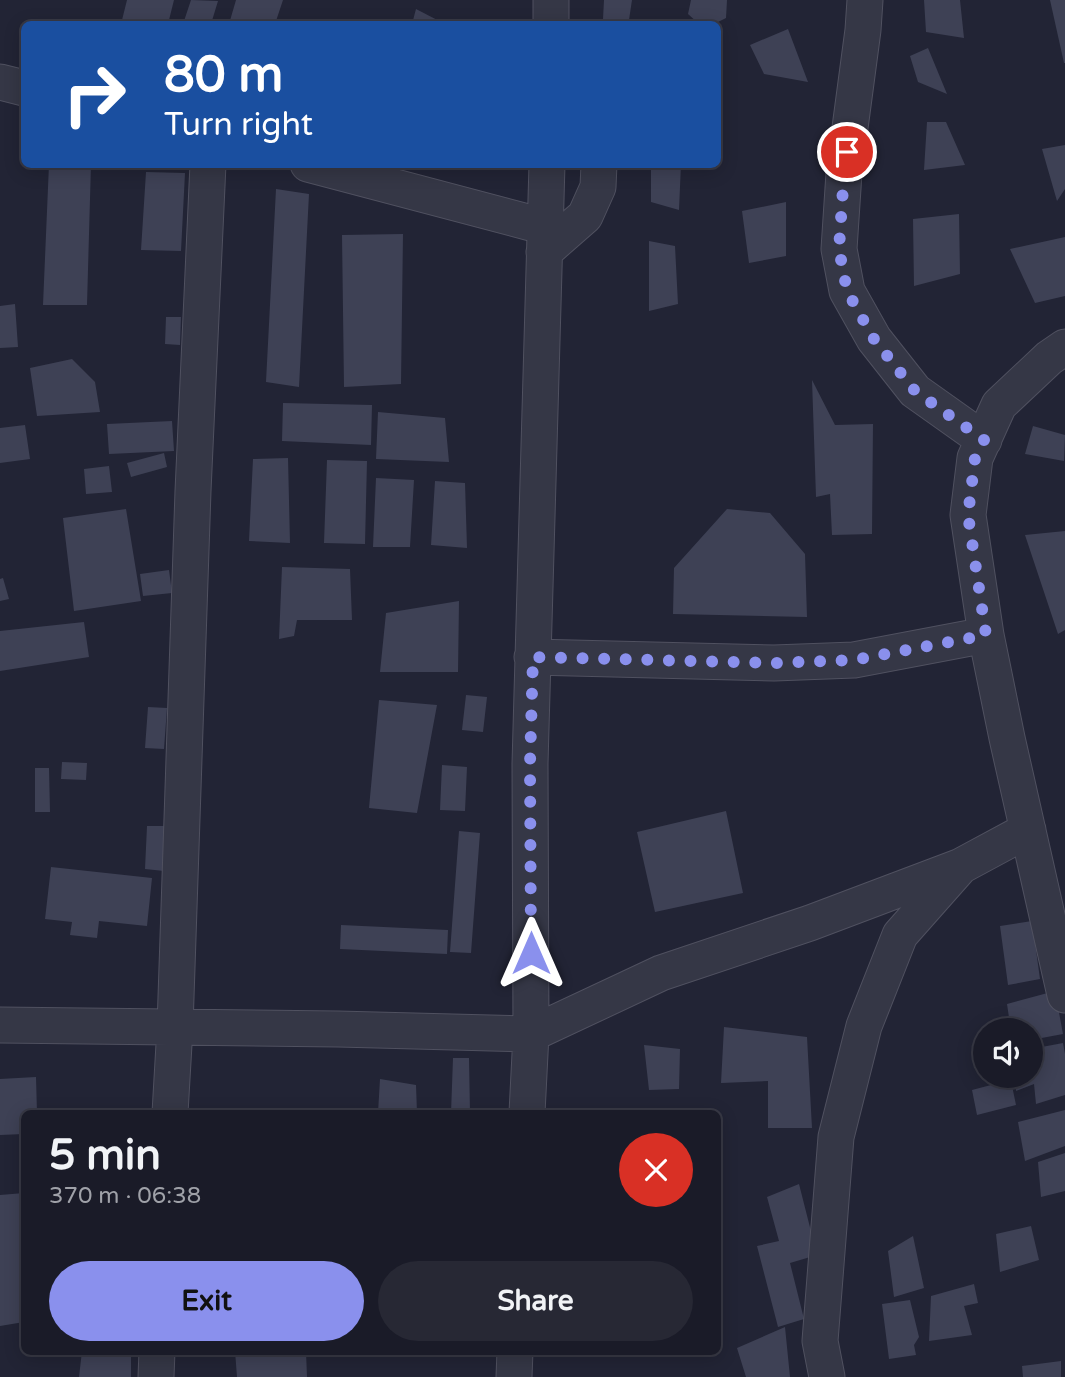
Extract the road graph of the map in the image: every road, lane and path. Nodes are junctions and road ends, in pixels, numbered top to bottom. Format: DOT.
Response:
graph roads {
  1 [pos="551,0"];
  2 [pos="865,0"];
  3 [pos="551,21"];
  4 [pos="0,82"];
  5 [pos="21,87"];
  6 [pos="208,168"];
  7 [pos="321,168"];
  8 [pos="547,168"];
  9 [pos="599,168"];
  10 [pos="545,239"];
  11 [pos="1065,347"];
  12 [pos="984,440"];
  13 [pos="986,635"];
  14 [pos="533,657"];
  15 [pos="1028,830"];
  16 [pos="961,866"];
  17 [pos="1065,995"];
  18 [pos="0,1025"];
  19 [pos="174,1027"];
  20 [pos="531,1034"];
  21 [pos="170,1110"];
  22 [pos="527,1110"];
  23 [pos="157,1355"];
  24 [pos="515,1355"];
  25 [pos="156,1377"];
  26 [pos="514,1377"];
  27 [pos="827,1377"];
  1 -- 3 [label="street"];
  2 -- 12 [label="street"];
  4 -- 5 [label="street"];
  6 -- 19 [label="street"];
  7 -- 10 [label="street"];
  8 -- 10 [label="street"];
  9 -- 10 [label="street"];
  10 -- 14 [label="street"];
  11 -- 12 [label="street"];
  12 -- 13 [label="street"];
  13 -- 14 [label="street"];
  13 -- 15 [label="street"];
  14 -- 20 [label="street"];
  15 -- 16 [label="street"];
  15 -- 17 [label="street"];
  16 -- 20 [label="street"];
  16 -- 27 [label="street"];
  18 -- 19 [label="street"];
  19 -- 20 [label="street"];
  19 -- 21 [label="street"];
  20 -- 22 [label="street"];
  23 -- 25 [label="street"];
  24 -- 26 [label="street"];
}
